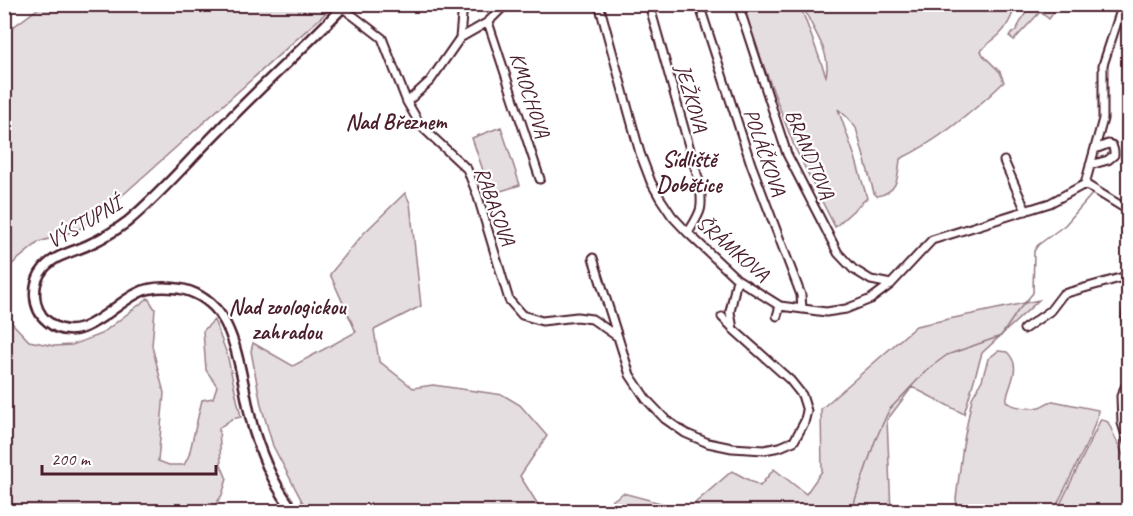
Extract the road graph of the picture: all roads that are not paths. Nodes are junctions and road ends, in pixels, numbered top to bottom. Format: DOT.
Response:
graph roads {
  1 [pos="463,4"];
  2 [pos="506,4"];
  3 [pos="598,4"];
  4 [pos="649,4"];
  5 [pos="699,4"];
  6 [pos="738,4"];
  7 [pos="1123,4"];
  8 [pos="345,6"];
  9 [pos="488,22"];
  10 [pos="460,38"];
  11 [pos="407,102"];
  12 [pos="1095,149"];
  13 [pos="1004,161"];
  14 [pos="1090,165"];
  15 [pos="540,179"];
  16 [pos="1085,184"];
  17 [pos="1026,211"];
  18 [pos="1128,216"];
  19 [pos="688,234"];
  20 [pos="593,258"];
  21 [pos="1128,278"];
  22 [pos="737,279"];
  23 [pos="891,284"];
  24 [pos="780,306"];
  25 [pos="1128,306"];
  26 [pos="802,309"];
  27 [pos="777,316"];
  28 [pos="722,317"];
  29 [pos="733,329"];
  30 [pos="1024,329"];
  31 [pos="1128,332"];
  32 [pos="618,337"];
  33 [pos="1128,381"];
  34 [pos="1128,443"];
  35 [pos="295,512"];
  1 -- 10 [label="street"];
  2 -- 9 [label="street"];
  3 -- 19 [label="street, ŠRÁMKOVA"];
  4 -- 19 [label="street, JEŽKOVA"];
  5 -- 26 [label="street, POLÁČKOVA"];
  6 -- 23 [label="street, BRANDTOVA"];
  7 -- 12 [label="street"];
  8 -- 11 [label="street, RABASOVA"];
  8 -- 35 [label="street, VÝSTUPNÍ"];
  9 -- 10 [label="street"];
  9 -- 15 [label="street, KMOCHOVA"];
  10 -- 11 [label="street"];
  11 -- 32 [label="street, RABASOVA"];
  12 -- 14 [label="street"];
  12 -- 14 [label="street"];
  13 -- 17 [label="street"];
  14 -- 16 [label="street"];
  16 -- 17 [label="street, ŠRÁMKOVA"];
  16 -- 18 [label="street"];
  17 -- 23 [label="street, ŠRÁMKOVA"];
  19 -- 22 [label="street, ŠRÁMKOVA"];
  20 -- 32 [label="street"];
  21 -- 30 [label="street"];
  22 -- 24 [label="street, ŠRÁMKOVA"];
  22 -- 29 [label="street"];
  23 -- 26 [label="street, ŠRÁMKOVA"];
  24 -- 26 [label="street, ŠRÁMKOVA"];
  24 -- 27 [label="street"];
  25 -- 31 [label="street"];
  28 -- 29 [label="street"];
  29 -- 32 [label="street"];
  33 -- 34 [label="street"];
}
